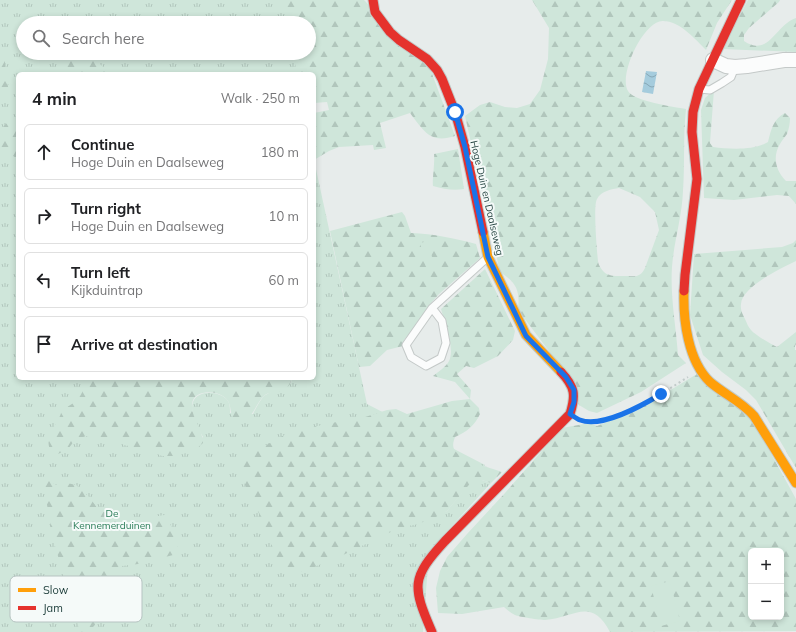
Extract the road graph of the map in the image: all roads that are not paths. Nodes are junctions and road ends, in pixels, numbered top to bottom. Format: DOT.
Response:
graph roads {
  1 [pos="373,0"];
  2 [pos="741,0"];
  3 [pos="713,60"];
  4 [pos="796,60"];
  5 [pos="735,67"];
  6 [pos="699,89"];
  7 [pos="488,257"];
  8 [pos="432,308"];
  9 [pos="796,483"];
  10 [pos="432,632"];
  1 -- 7 [label="street, Hoge Duin en Daalseweg"];
  2 -- 3 [label="street"];
  3 -- 5 [label="street"];
  3 -- 6 [label="street"];
  4 -- 5 [label="street"];
  5 -- 6 [label="lane"];
  6 -- 9 [label="street"];
  7 -- 8 [label="lane"];
  7 -- 10 [label="street, Hoge Duin en Daalseweg"];
  8 -- 8 [label="lane"];
}
